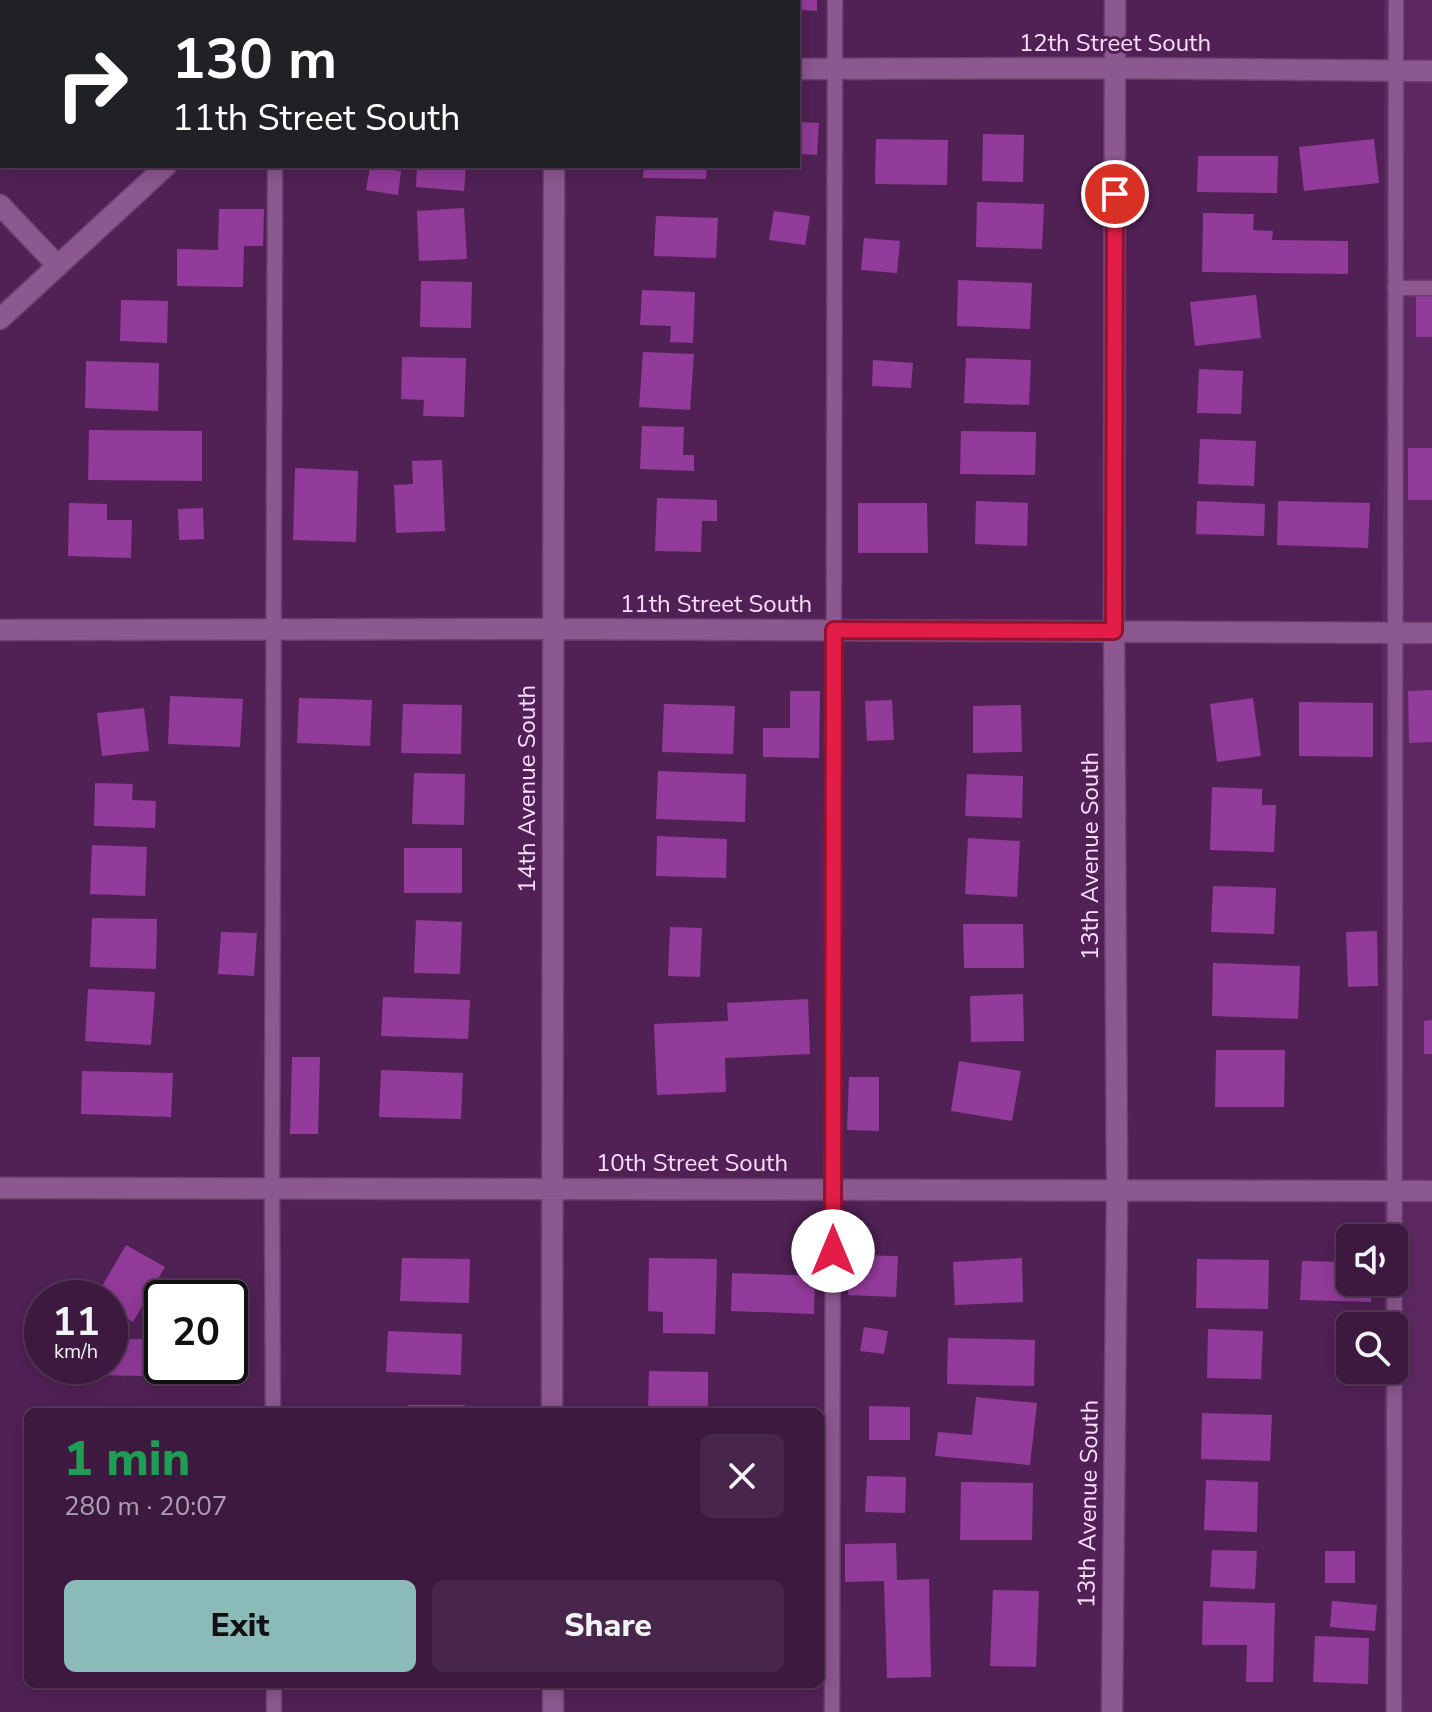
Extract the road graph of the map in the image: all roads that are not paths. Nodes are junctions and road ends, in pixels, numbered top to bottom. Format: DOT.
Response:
graph roads {
  1 [pos="835,0"];
  2 [pos="1115,0"];
  3 [pos="1396,0"];
  4 [pos="1115,68"];
  5 [pos="800,69"];
  6 [pos="835,69"];
  7 [pos="1396,70"];
  8 [pos="1432,71"];
  9 [pos="164,168"];
  10 [pos="275,168"];
  11 [pos="554,168"];
  12 [pos="0,205"];
  13 [pos="58,266"];
  14 [pos="1395,288"];
  15 [pos="1432,288"];
  16 [pos="0,319"];
  17 [pos="553,629"];
  18 [pos="0,630"];
  19 [pos="274,630"];
  20 [pos="834,630"];
  21 [pos="1114,631"];
  22 [pos="1395,633"];
  23 [pos="1432,633"];
  24 [pos="0,1188"];
  25 [pos="272,1188"];
  26 [pos="552,1188"];
  27 [pos="833,1189"];
  28 [pos="1117,1190"];
  29 [pos="1395,1191"];
  30 [pos="1432,1191"];
  31 [pos="273,1408"];
  32 [pos="552,1408"];
  33 [pos="274,1688"];
  34 [pos="553,1688"];
  35 [pos="274,1712"];
  36 [pos="553,1712"];
  37 [pos="832,1712"];
  38 [pos="1112,1712"];
  39 [pos="1394,1712"];
  1 -- 6 [label="lane"];
  2 -- 4 [label="street, 13th Avenue South"];
  3 -- 7 [label="lane"];
  4 -- 6 [label="street, 12th Street South"];
  4 -- 7 [label="street, 12th Street South"];
  4 -- 21 [label="street, 13th Avenue South"];
  5 -- 6 [label="street, 12th Street South"];
  6 -- 20 [label="lane"];
  7 -- 8 [label="street, 12th Street South"];
  7 -- 14 [label="lane"];
  9 -- 13 [label="street"];
  10 -- 19 [label="lane"];
  11 -- 17 [label="street, 14th Avenue South"];
  12 -- 13 [label="street"];
  13 -- 16 [label="street"];
  14 -- 15 [label="lane"];
  14 -- 22 [label="lane"];
  17 -- 19 [label="street, 11th Street South"];
  17 -- 20 [label="street, 11th Street South"];
  17 -- 26 [label="street, 14th Avenue South"];
  18 -- 19 [label="street, 11th Street South"];
  19 -- 25 [label="lane"];
  20 -- 21 [label="street, 11th Street South"];
  20 -- 27 [label="lane"];
  21 -- 22 [label="street, 11th Street South"];
  21 -- 28 [label="street, 13th Avenue South"];
  22 -- 23 [label="street, 11th Street South"];
  22 -- 29 [label="lane"];
  24 -- 25 [label="street, 10th Street South"];
  25 -- 26 [label="street, 10th Street South"];
  25 -- 31 [label="lane"];
  26 -- 27 [label="street, 10th Street South"];
  26 -- 32 [label="street, 14th Avenue South"];
  27 -- 28 [label="street, 10th Street South"];
  27 -- 37 [label="lane"];
  28 -- 29 [label="street, 10th Street South"];
  28 -- 38 [label="street, 13th Avenue South"];
  29 -- 30 [label="street, 10th Street South"];
  29 -- 39 [label="lane"];
  33 -- 35 [label="lane"];
  34 -- 36 [label="street"];
}
